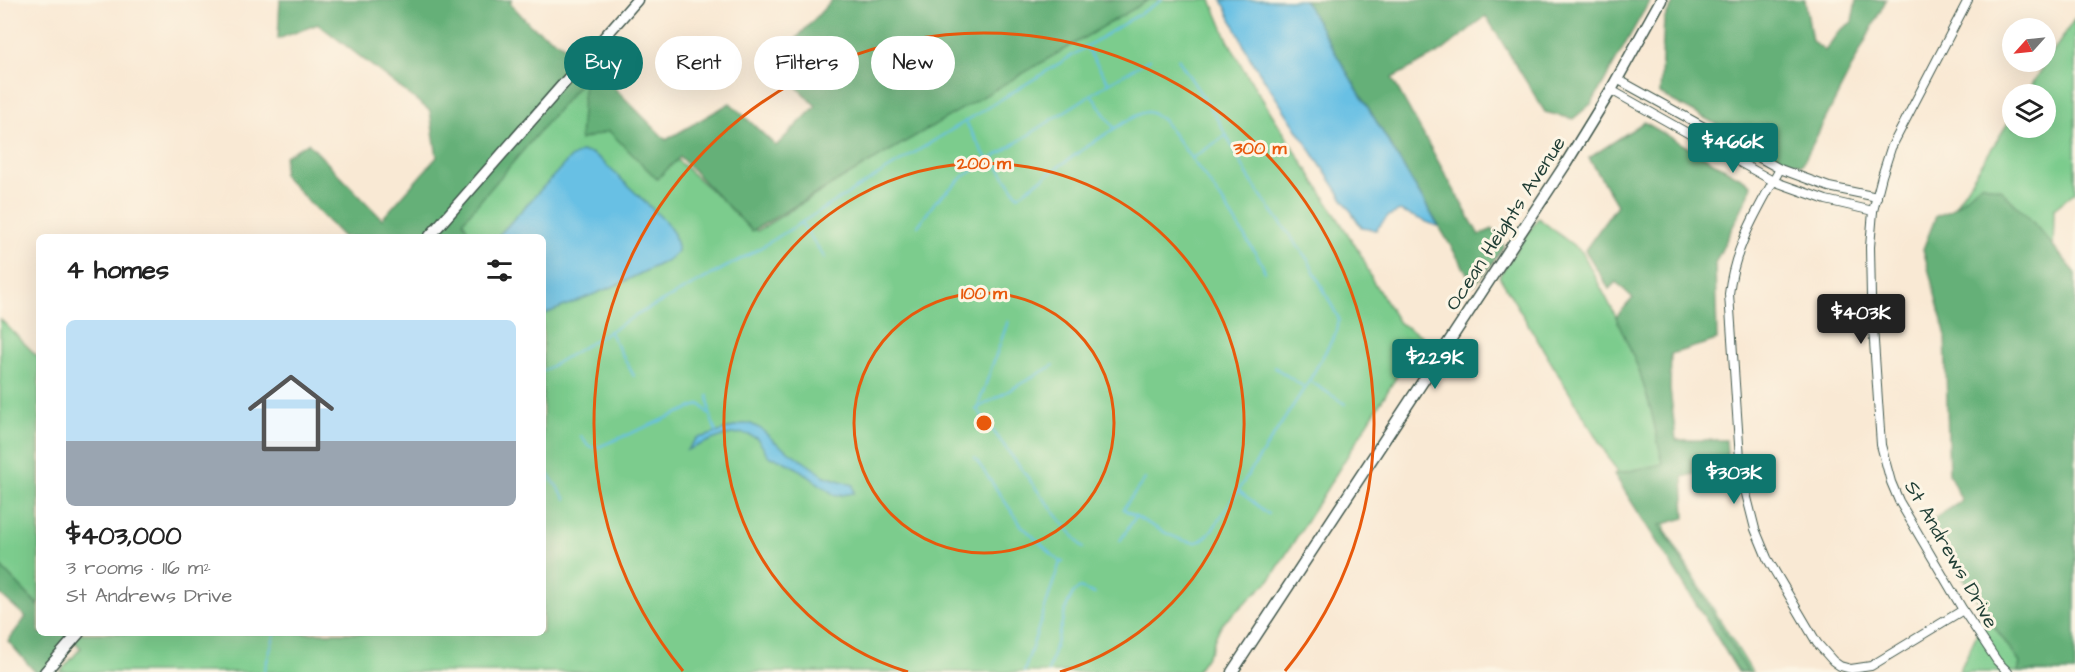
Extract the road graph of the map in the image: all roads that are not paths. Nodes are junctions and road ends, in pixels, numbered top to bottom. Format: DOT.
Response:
graph roads {
  1 [pos="637,0"];
  2 [pos="1661,0"];
  3 [pos="1968,0"];
  4 [pos="1617,79"];
  5 [pos="1611,90"];
  6 [pos="1780,168"];
  7 [pos="1773,181"];
  8 [pos="1877,197"];
  9 [pos="1873,211"];
  10 [pos="432,234"];
  11 [pos="1963,610"];
  12 [pos="76,636"];
  13 [pos="45,672"];
  14 [pos="1232,672"];
  15 [pos="2008,672"];
  1 -- 10 [label="main road"];
  2 -- 4 [label="main road, Ocean Heights Avenue"];
  3 -- 8 [label="street, St Andrews Drive"];
  4 -- 5 [label="main road, Ocean Heights Avenue"];
  4 -- 6 [label="street"];
  5 -- 7 [label="street"];
  5 -- 14 [label="main road, Ocean Heights Avenue"];
  6 -- 7 [label="street"];
  6 -- 8 [label="street"];
  7 -- 9 [label="street"];
  7 -- 11 [label="street"];
  8 -- 9 [label="street, St Andrews Drive"];
  9 -- 11 [label="street, St Andrews Drive"];
  11 -- 15 [label="street, St Andrews Drive"];
  12 -- 13 [label="main road"];
}
